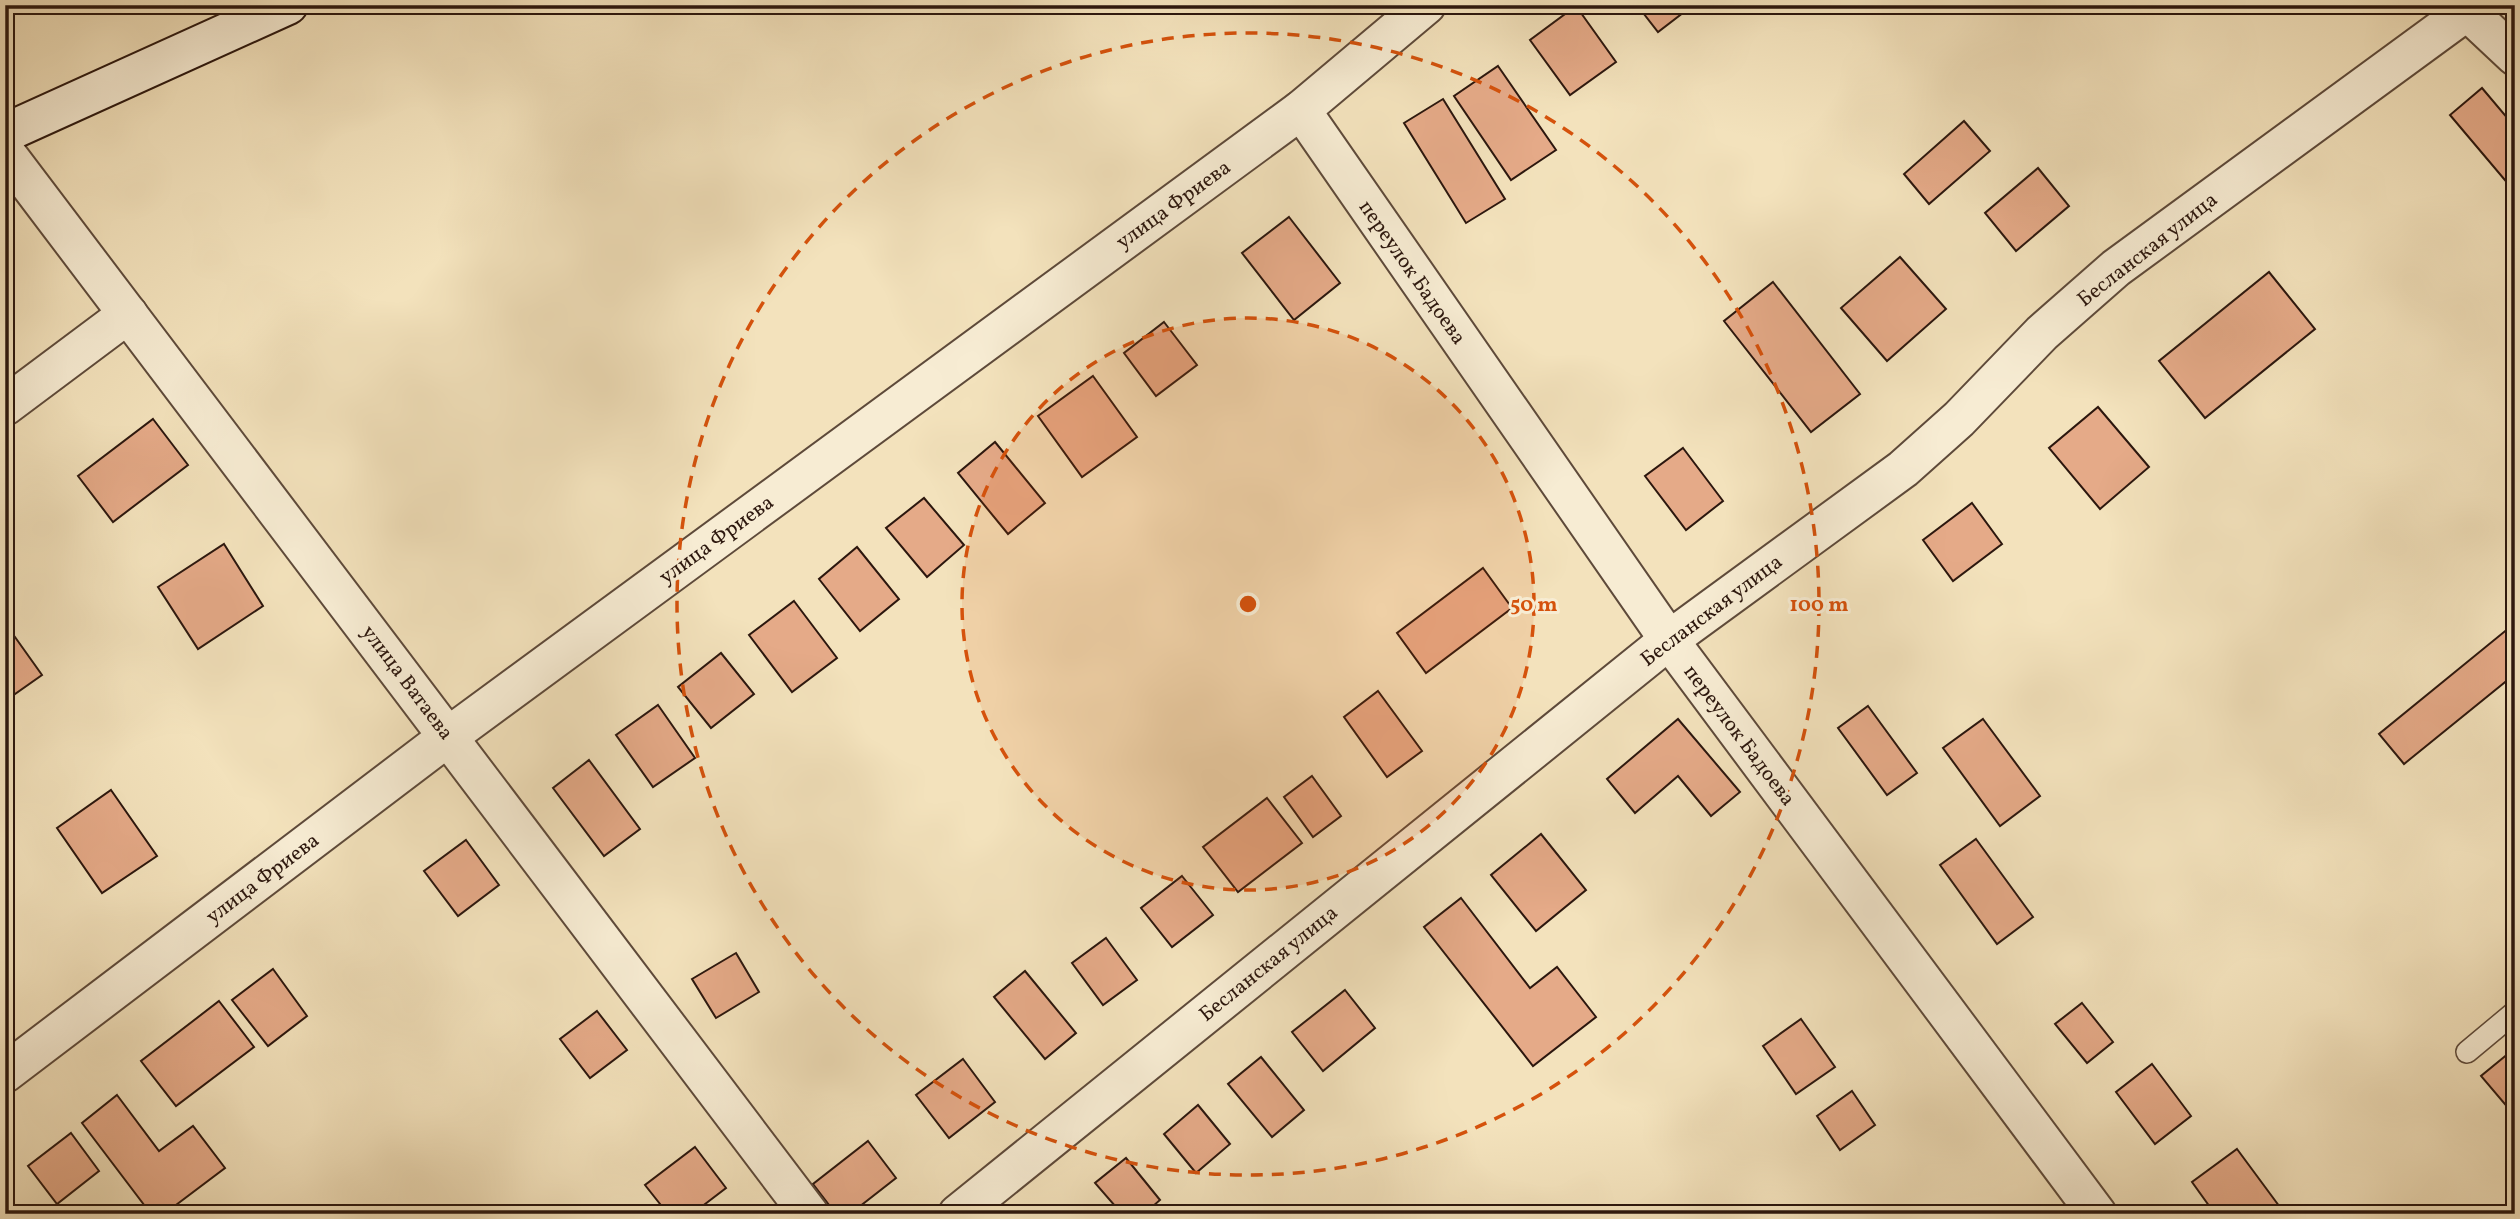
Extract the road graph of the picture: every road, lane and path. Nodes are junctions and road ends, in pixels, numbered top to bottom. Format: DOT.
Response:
graph roads {
  1 [pos="288,5"];
  2 [pos="1426,5"];
  3 [pos="2461,8"];
  4 [pos="2515,56"];
  5 [pos="1301,110"];
  6 [pos="5,133"];
  7 [pos="5,152"];
  8 [pos="128,314"];
  9 [pos="5,407"];
  10 [pos="1669,640"];
  11 [pos="449,736"];
  12 [pos="2515,1012"];
  13 [pos="2467,1052"];
  14 [pos="5,1073"];
  15 [pos="809,1214"];
  16 [pos="958,1214"];
  17 [pos="2096,1214"];
  1 -- 6 [label="street"];
  2 -- 5 [label="street, улица Фриева"];
  3 -- 4 [label="street"];
  3 -- 10 [label="street, Бесланская улица"];
  5 -- 10 [label="street, переулок Бадоева"];
  5 -- 11 [label="street, улица Фриева"];
  7 -- 8 [label="street, улица Ватаева"];
  8 -- 9 [label="street"];
  8 -- 11 [label="street, улица Ватаева"];
  10 -- 16 [label="street, Бесланская улица"];
  10 -- 17 [label="street, переулок Бадоева"];
  11 -- 14 [label="street, улица Фриева"];
  11 -- 15 [label="street, улица Ватаева"];
  12 -- 13 [label="lane"];
}
